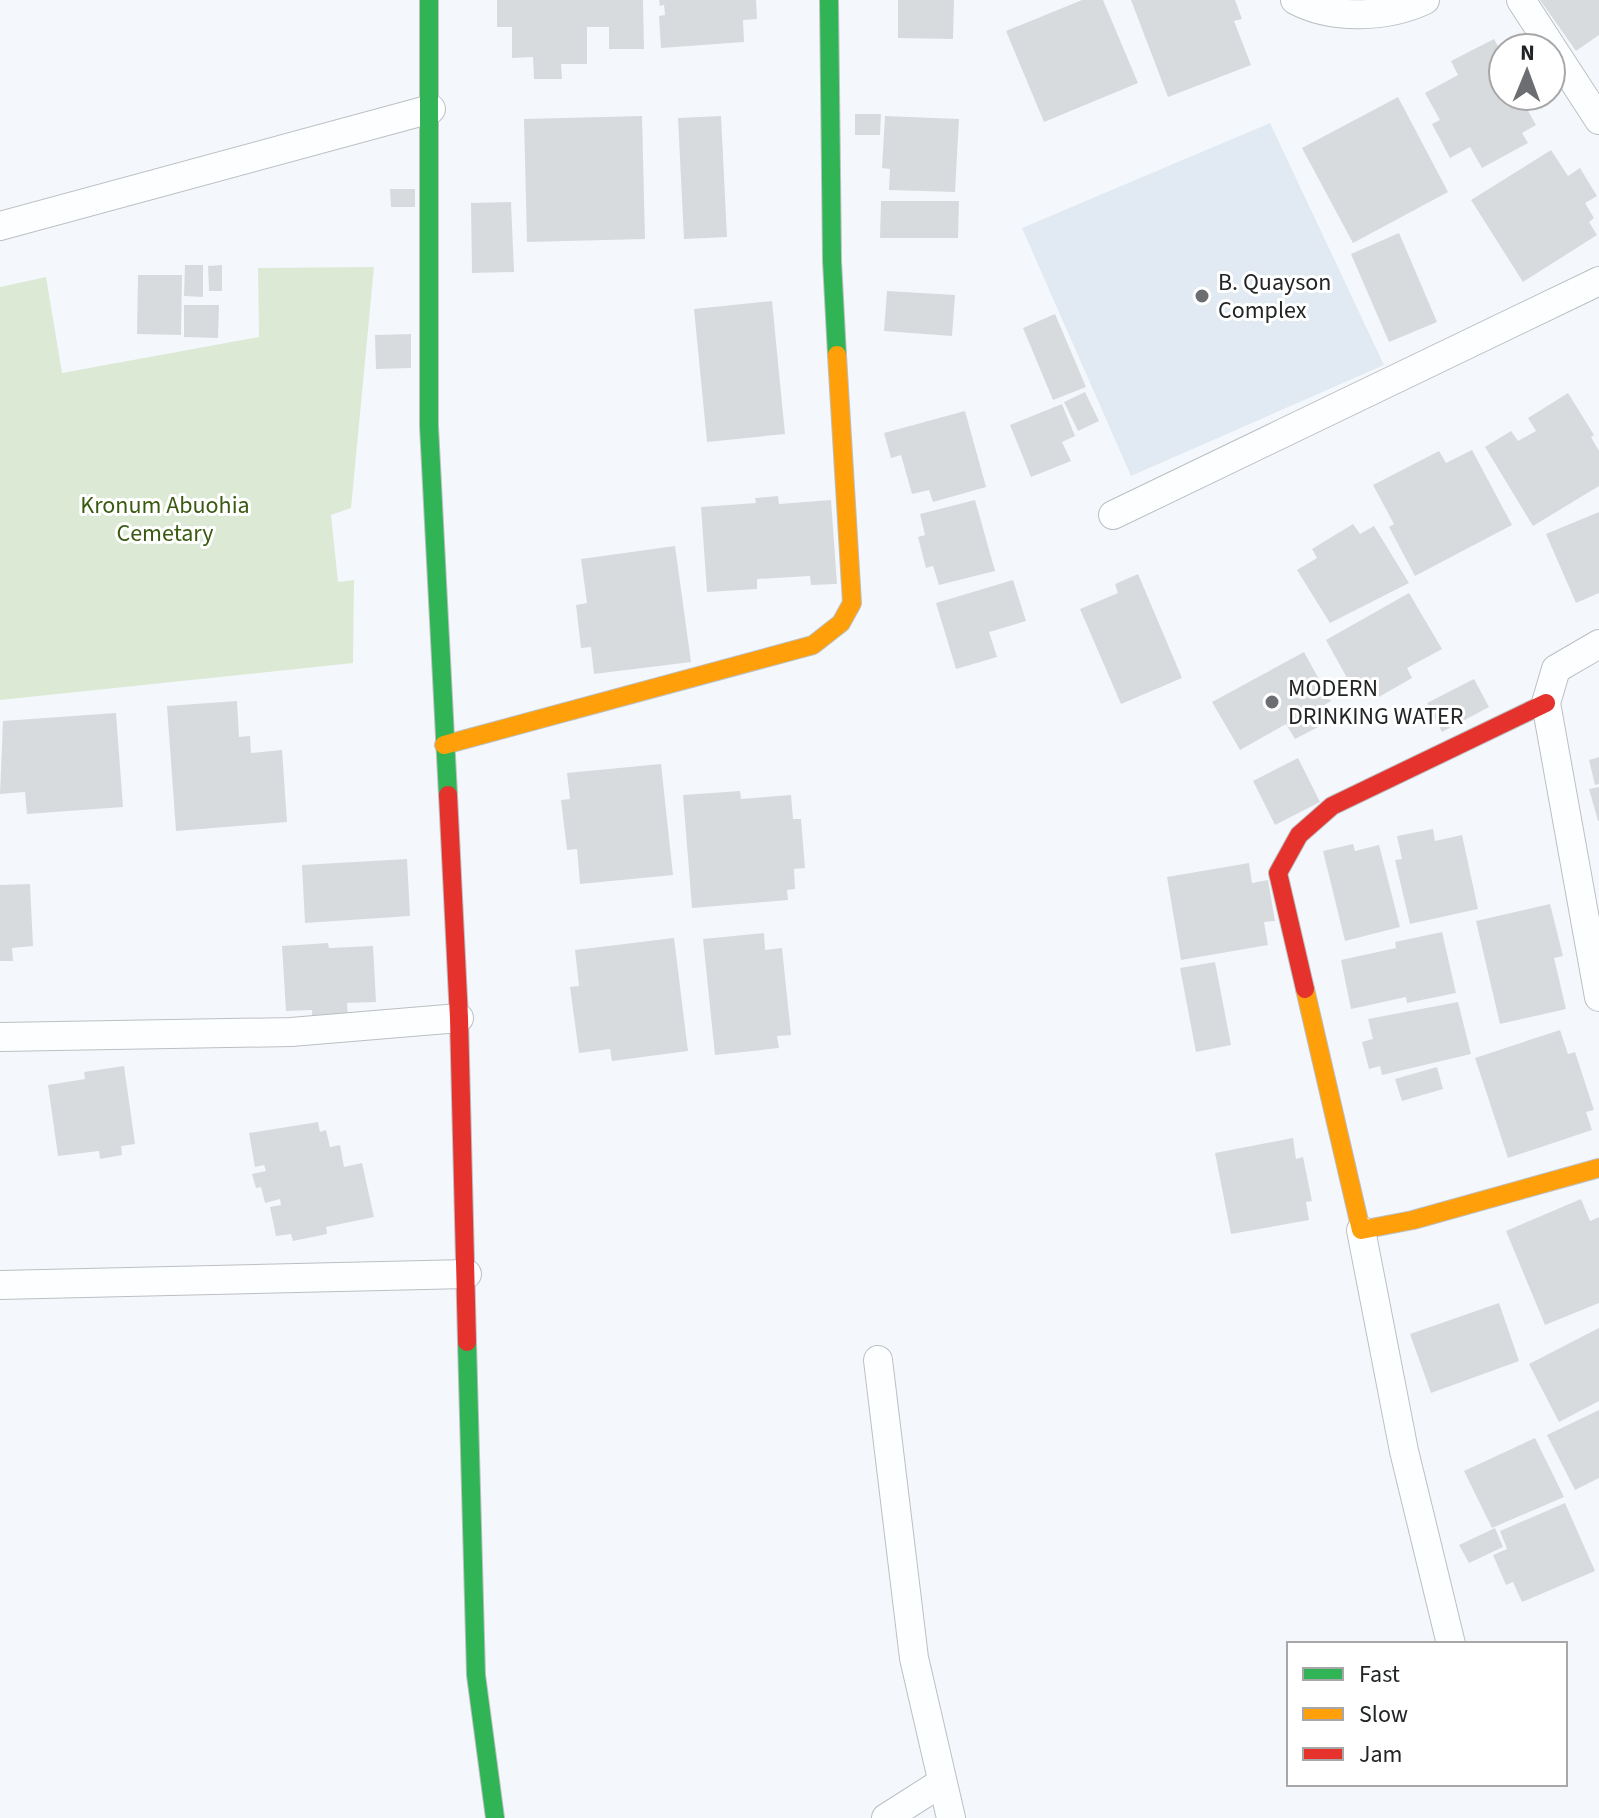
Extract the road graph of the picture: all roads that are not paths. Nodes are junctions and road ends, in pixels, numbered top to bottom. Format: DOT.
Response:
graph roads {
  1 [pos="429,0"];
  2 [pos="829,0"];
  3 [pos="1295,0"];
  4 [pos="1425,0"];
  5 [pos="1521,0"];
  6 [pos="431,109"];
  7 [pos="1599,120"];
  8 [pos="0,226"];
  9 [pos="1599,281"];
  10 [pos="1113,515"];
  11 [pos="1599,644"];
  12 [pos="1546,703"];
  13 [pos="444,745"];
  14 [pos="1599,997"];
  15 [pos="459,1018"];
  16 [pos="0,1037"];
  17 [pos="1599,1168"];
  18 [pos="1361,1230"];
  19 [pos="467,1274"];
  20 [pos="0,1285"];
  21 [pos="878,1360"];
  22 [pos="1451,1642"];
  23 [pos="941,1783"];
  24 [pos="495,1818"];
  25 [pos="886,1818"];
  26 [pos="951,1818"];
  1 -- 6 [label="street"];
  2 -- 13 [label="street"];
  3 -- 4 [label="street"];
  5 -- 7 [label="street"];
  6 -- 8 [label="street"];
  6 -- 13 [label="street"];
  9 -- 10 [label="street"];
  11 -- 12 [label="street"];
  12 -- 14 [label="street"];
  12 -- 18 [label="street"];
  13 -- 15 [label="street"];
  15 -- 16 [label="street"];
  15 -- 19 [label="street"];
  17 -- 18 [label="street"];
  18 -- 22 [label="street"];
  19 -- 20 [label="street"];
  19 -- 24 [label="street"];
  21 -- 23 [label="street"];
  23 -- 25 [label="street"];
  23 -- 26 [label="street"];
}
